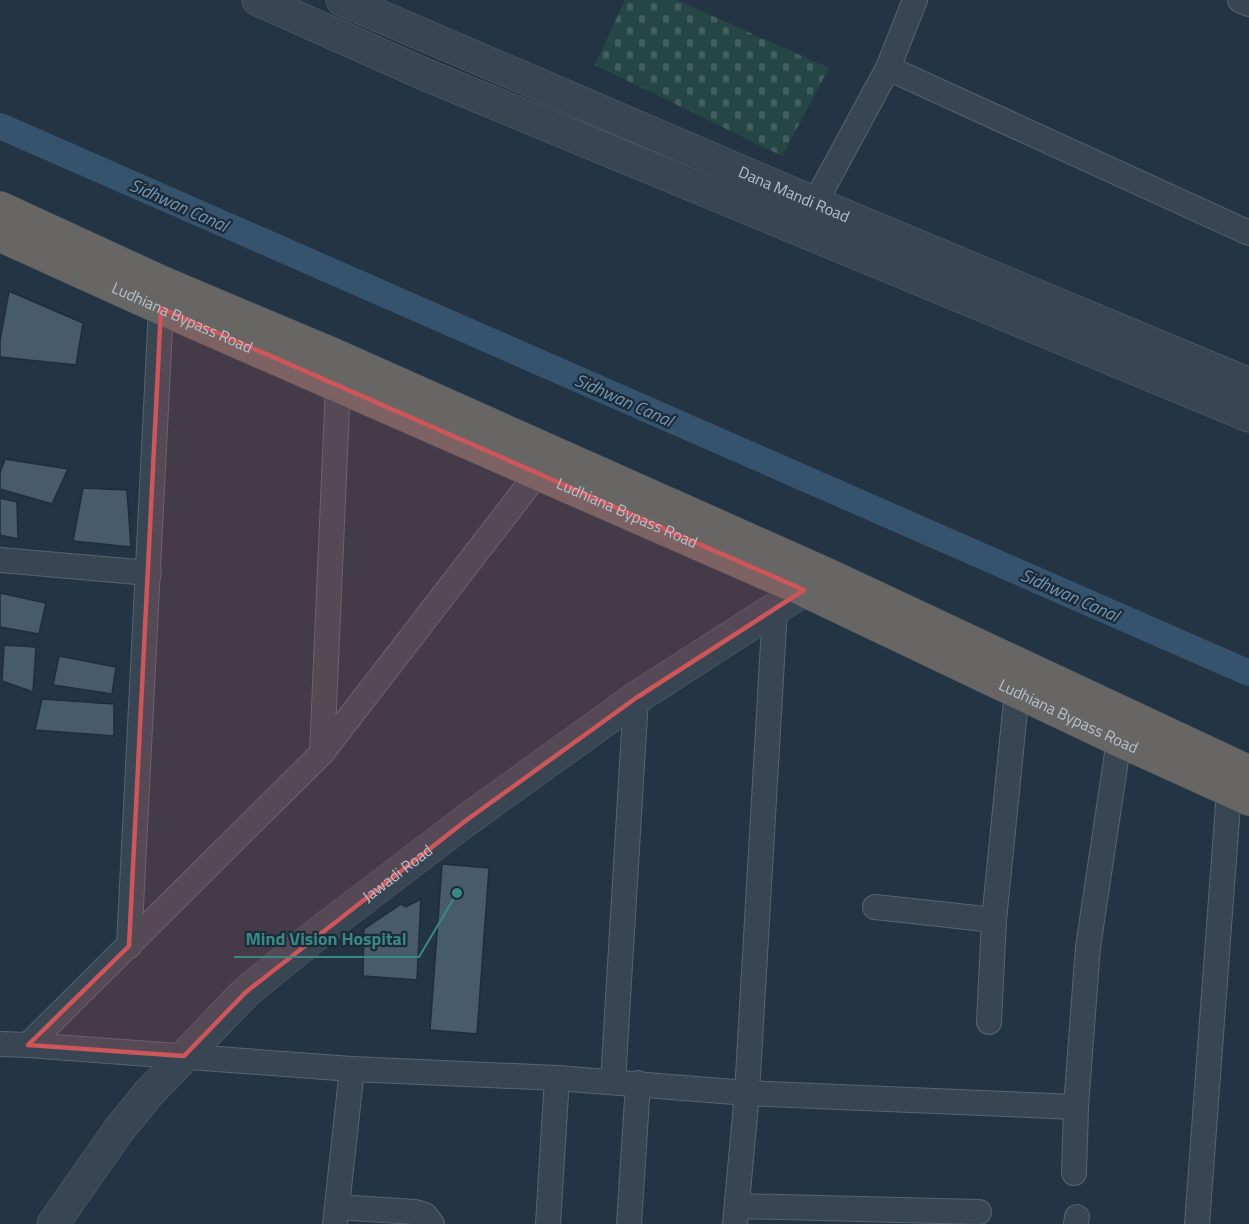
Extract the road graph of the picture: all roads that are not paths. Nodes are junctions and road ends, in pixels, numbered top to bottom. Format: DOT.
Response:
graph roads {
  1 [pos="258,0"];
  2 [pos="342,0"];
  3 [pos="915,0"];
  4 [pos="1240,0"];
  5 [pos="1249,4"];
  6 [pos="298,8"];
  7 [pos="888,68"];
  8 [pos="815,203"];
  9 [pos="0,208"];
  10 [pos="1249,233"];
  11 [pos="0,235"];
  12 [pos="161,308"];
  13 [pos="1249,384"];
  14 [pos="338,385"];
  15 [pos="1249,416"];
  16 [pos="537,474"];
  17 [pos="0,560"];
  18 [pos="149,573"];
  19 [pos="804,590"];
  20 [pos="775,609"];
  21 [pos="1017,690"];
  22 [pos="636,698"];
  23 [pos="1119,740"];
  24 [pos="322,753"];
  25 [pos="1242,787"];
  26 [pos="875,907"];
  27 [pos="994,920"];
  28 [pos="129,946"];
  29 [pos="989,1022"];
  30 [pos="0,1044"];
  31 [pos="27,1046"];
  32 [pos="184,1056"];
  33 [pos="352,1069"];
  34 [pos="557,1078"];
  35 [pos="614,1082"];
  36 [pos="638,1083"];
  37 [pos="747,1093"];
  38 [pos="1076,1107"];
  39 [pos="1074,1173"];
  40 [pos="979,1212"];
  41 [pos="736,1215"];
  42 [pos="336,1216"];
  43 [pos="52,1224"];
  44 [pos="432,1224"];
  45 [pos="548,1224"];
  46 [pos="629,1224"];
  47 [pos="1197,1224"];
  1 -- 6 [label="street"];
  2 -- 8 [label="street, Dana Mandi Road"];
  3 -- 7 [label="street"];
  4 -- 5 [label="street"];
  6 -- 15 [label="street"];
  7 -- 8 [label="street"];
  7 -- 10 [label="street"];
  8 -- 13 [label="street, Dana Mandi Road"];
  9 -- 25 [label="highway, Ludhiana Bypass Road"];
  11 -- 12 [label="highway, Ludhiana Bypass Road"];
  12 -- 14 [label="highway, Ludhiana Bypass Road"];
  12 -- 18 [label="street"];
  14 -- 16 [label="highway, Ludhiana Bypass Road"];
  14 -- 24 [label="street"];
  16 -- 19 [label="highway, Ludhiana Bypass Road"];
  16 -- 24 [label="street"];
  17 -- 18 [label="street"];
  18 -- 28 [label="street"];
  19 -- 20 [label="street, Jawadi Road"];
  19 -- 21 [label="highway, Ludhiana Bypass Road"];
  20 -- 22 [label="street, Jawadi Road"];
  20 -- 37 [label="street"];
  21 -- 23 [label="highway, Ludhiana Bypass Road"];
  21 -- 27 [label="street"];
  22 -- 32 [label="street, Jawadi Road"];
  22 -- 35 [label="street"];
  23 -- 25 [label="highway, Ludhiana Bypass Road"];
  23 -- 38 [label="street"];
  24 -- 28 [label="street"];
  25 -- 47 [label="street"];
  26 -- 27 [label="street"];
  27 -- 29 [label="street"];
  28 -- 31 [label="street"];
  30 -- 31 [label="street"];
  31 -- 32 [label="street"];
  32 -- 33 [label="street"];
  32 -- 43 [label="street, Jawadi Road"];
  33 -- 34 [label="street"];
  33 -- 42 [label="street"];
  34 -- 35 [label="street"];
  34 -- 45 [label="street"];
  35 -- 36 [label="street"];
  36 -- 37 [label="street"];
  36 -- 46 [label="street"];
  37 -- 38 [label="street"];
  37 -- 41 [label="street"];
  38 -- 39 [label="street"];
  40 -- 41 [label="street"];
  42 -- 44 [label="street"];
}
